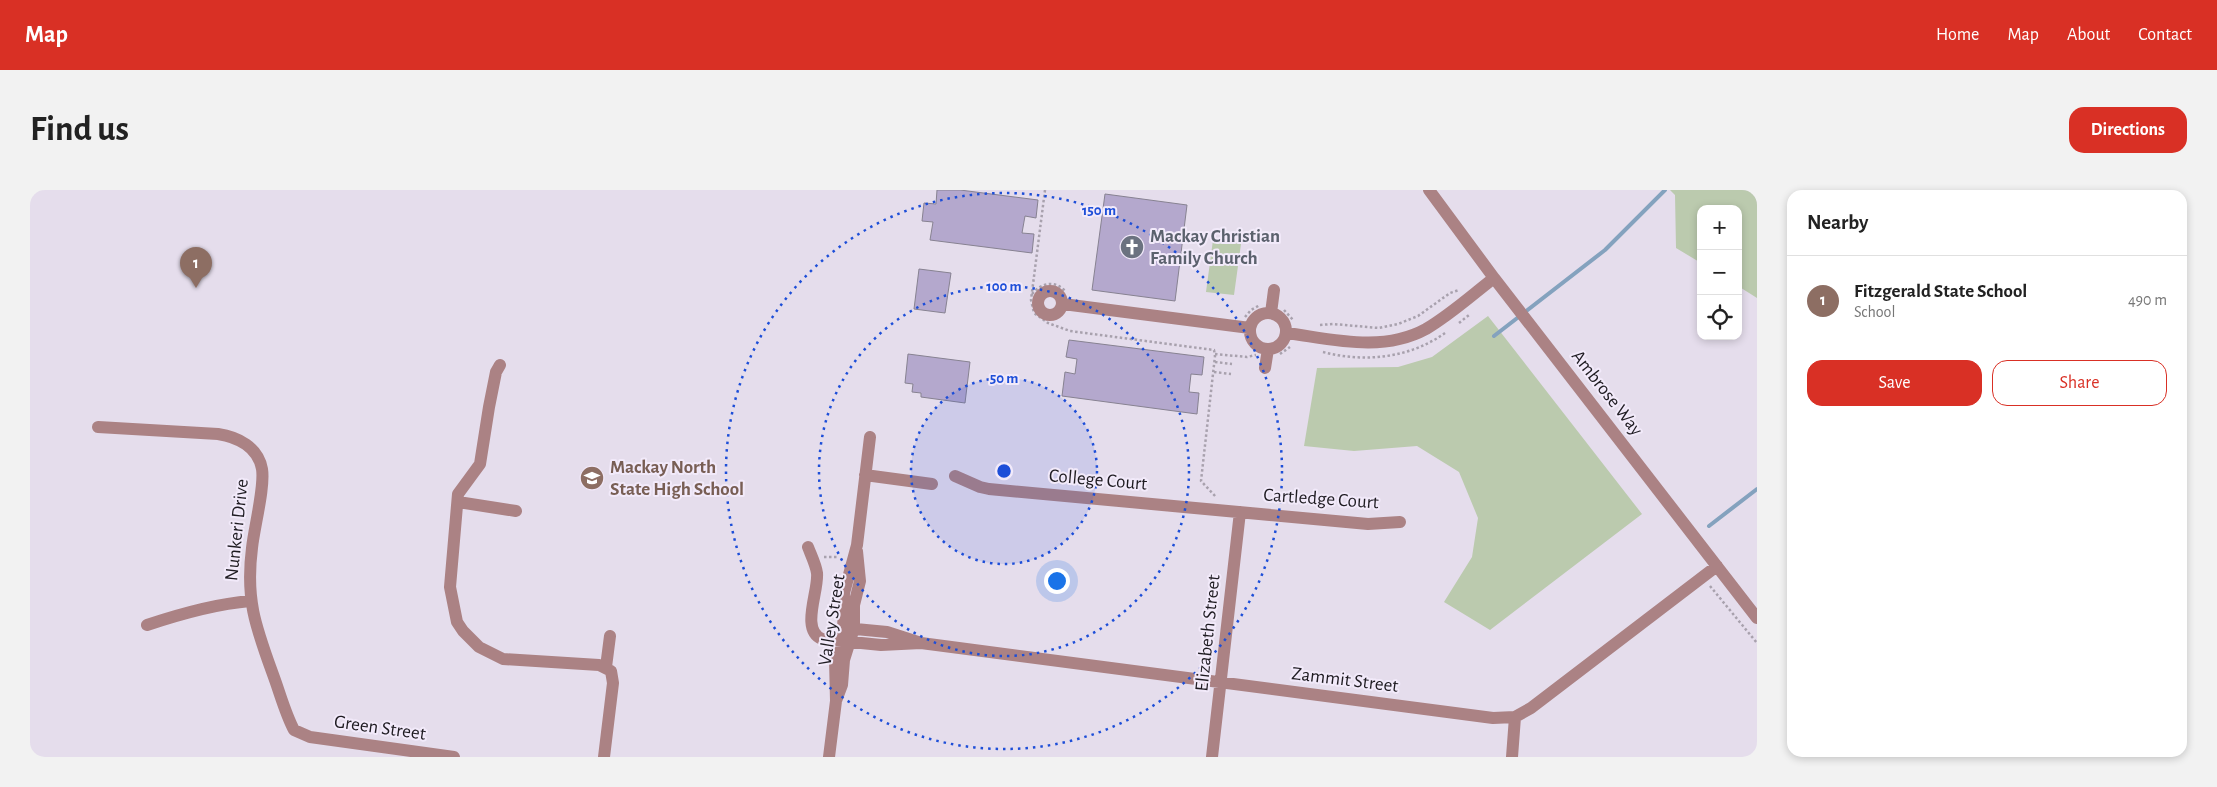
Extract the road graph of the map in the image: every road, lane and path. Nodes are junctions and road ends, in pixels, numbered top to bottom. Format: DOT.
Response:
graph roads {
  1 [pos="1045,190"];
  2 [pos="1428,190"];
  3 [pos="1494,278"];
  4 [pos="1463,289"];
  5 [pos="1274,290"];
  6 [pos="1032,294"];
  7 [pos="1066,300"];
  8 [pos="1272,309"];
  9 [pos="1240,319"];
  10 [pos="1296,324"];
  11 [pos="1315,327"];
  12 [pos="1250,328"];
  13 [pos="1286,333"];
  14 [pos="1268,349"];
  15 [pos="1215,362"];
  16 [pos="1232,364"];
  17 [pos="500,365"];
  18 [pos="1266,368"];
  19 [pos="1214,372"];
  20 [pos="1231,374"];
  21 [pos="98,427"];
  22 [pos="870,437"];
  23 [pos="865,475"];
  24 [pos="955,476"];
  25 [pos="932,484"];
  26 [pos="1219,500"];
  27 [pos="458,502"];
  28 [pos="516,511"];
  29 [pos="1240,512"];
  30 [pos="1400,522"];
  31 [pos="808,547"];
  32 [pos="1717,566"];
  33 [pos="1702,577"];
  34 [pos="250,601"];
  35 [pos="1757,618"];
  36 [pos="146,625"];
  37 [pos="849,628"];
  38 [pos="610,636"];
  39 [pos="846,641"];
  40 [pos="921,643"];
  41 [pos="1757,643"];
  42 [pos="606,667"];
  43 [pos="1221,683"];
  44 [pos="1515,717"];
  45 [pos="301,735"];
  46 [pos="454,757"];
  47 [pos="604,757"];
  48 [pos="829,757"];
  49 [pos="1212,757"];
  50 [pos="1512,757"];
  1 -- 6 [label="path"];
  2 -- 3 [label="street, Ambrose Way"];
  3 -- 13 [label="street"];
  3 -- 32 [label="street, Ambrose Way"];
  4 -- 11 [label="path"];
  5 -- 8 [label="street"];
  6 -- 7 [label="path"];
  6 -- 15 [label="path"];
  7 -- 12 [label="street"];
  8 -- 9 [label="path"];
  8 -- 10 [label="path"];
  8 -- 12 [label="street"];
  8 -- 13 [label="street"];
  12 -- 14 [label="street"];
  13 -- 14 [label="street"];
  14 -- 18 [label="street"];
  15 -- 16 [label="path"];
  15 -- 19 [label="path"];
  17 -- 27 [label="street"];
  19 -- 20 [label="path"];
  19 -- 26 [label="path"];
  21 -- 34 [label="street, Nunkeri Drive"];
  22 -- 23 [label="street, Valley Street"];
  23 -- 25 [label="street"];
  23 -- 37 [label="street, Valley Street"];
  24 -- 29 [label="street, College Court"];
  27 -- 28 [label="street"];
  27 -- 42 [label="street"];
  29 -- 30 [label="street, Cartledge Court"];
  29 -- 43 [label="street, Elizabeth Street"];
  31 -- 39 [label="street, Zammit Street"];
  32 -- 33 [label="street, Zammit Street"];
  32 -- 35 [label="street, Ambrose Way"];
  33 -- 41 [label="path"];
  33 -- 44 [label="street, Zammit Street"];
  34 -- 36 [label="street"];
  34 -- 45 [label="street, Nunkeri Drive"];
  37 -- 39 [label="street, Valley Street"];
  37 -- 40 [label="street, Zammit Street"];
  38 -- 42 [label="street"];
  39 -- 40 [label="street, Zammit Street"];
  39 -- 48 [label="street, Valley Street"];
  40 -- 43 [label="street, Zammit Street"];
  42 -- 47 [label="street"];
  43 -- 44 [label="street, Zammit Street"];
  43 -- 49 [label="street, Elizabeth Street"];
  44 -- 50 [label="street"];
  45 -- 46 [label="street, Green Street"];
}
